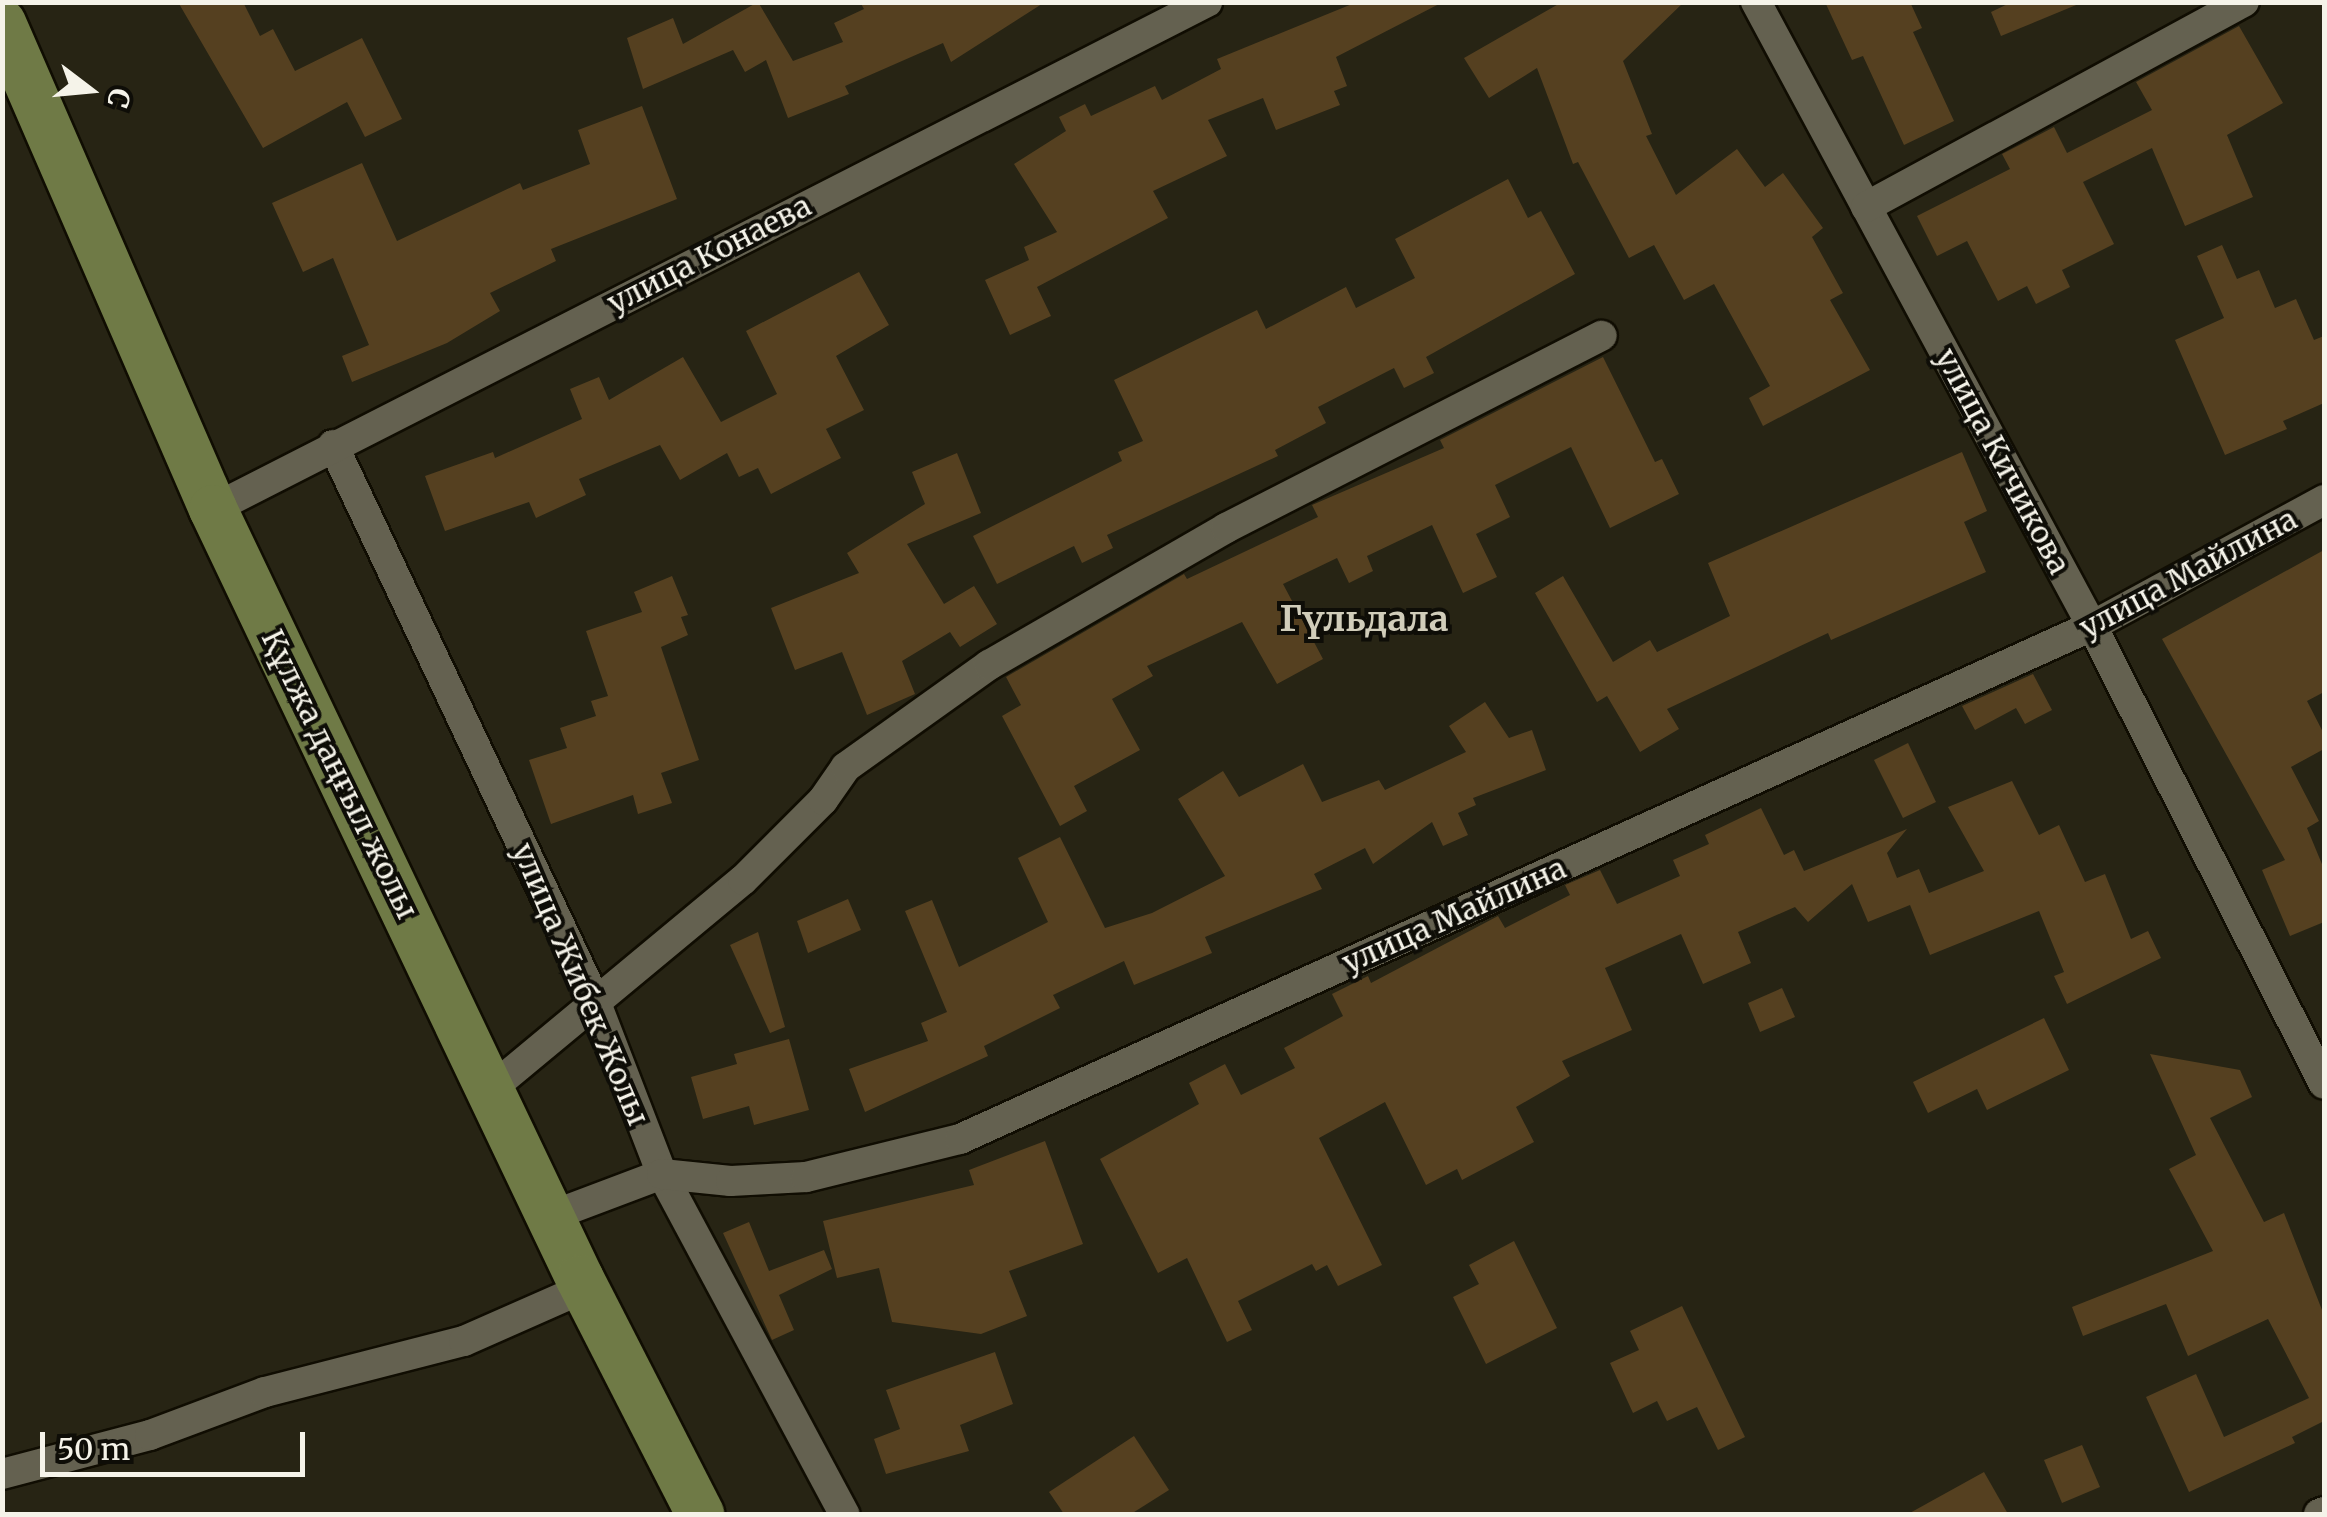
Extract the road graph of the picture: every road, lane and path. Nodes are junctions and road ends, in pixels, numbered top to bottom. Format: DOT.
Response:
graph roads {
  1 [pos="1207,2"];
  2 [pos="1756,2"];
  3 [pos="2244,2"];
  4 [pos="2,23"];
  5 [pos="1866,206"];
  6 [pos="1602,336"];
  7 [pos="332,445"];
  8 [pos="2324,500"];
  9 [pos="214,509"];
  10 [pos="2092,626"];
  11 [pos="594,998"];
  12 [pos="2324,1084"];
  13 [pos="491,1089"];
  14 [pos="662,1174"];
  15 [pos="551,1216"];
  16 [pos="584,1288"];
  17 [pos="2,1474"];
  18 [pos="700,1514"];
  19 [pos="844,1514"];
  1 -- 7 [label="street, улица Конаева"];
  2 -- 5 [label="street, улица Кичикова"];
  3 -- 5 [label="street"];
  4 -- 9 [label="main road, Құлжа даңғыл жолы"];
  5 -- 10 [label="street, улица Кичикова"];
  6 -- 11 [label="street"];
  7 -- 9 [label="street, улица Конаева"];
  7 -- 11 [label="street, улица Жибек Жолы"];
  8 -- 10 [label="street, улица Майлина"];
  9 -- 13 [label="main road, Құлжа даңғыл жолы"];
  10 -- 12 [label="street, улица Кичикова"];
  10 -- 14 [label="street, улица Майлина"];
  11 -- 13 [label="street"];
  11 -- 14 [label="street, улица Жибек Жолы"];
  13 -- 15 [label="main road, Құлжа даңғыл жолы"];
  14 -- 15 [label="street, улица Майлина"];
  14 -- 19 [label="street, улица Жибек Жолы"];
  15 -- 16 [label="main road, Құлжа даңғыл жолы"];
  16 -- 17 [label="street"];
  16 -- 18 [label="main road, Құлжа даңғыл жолы"];
}
